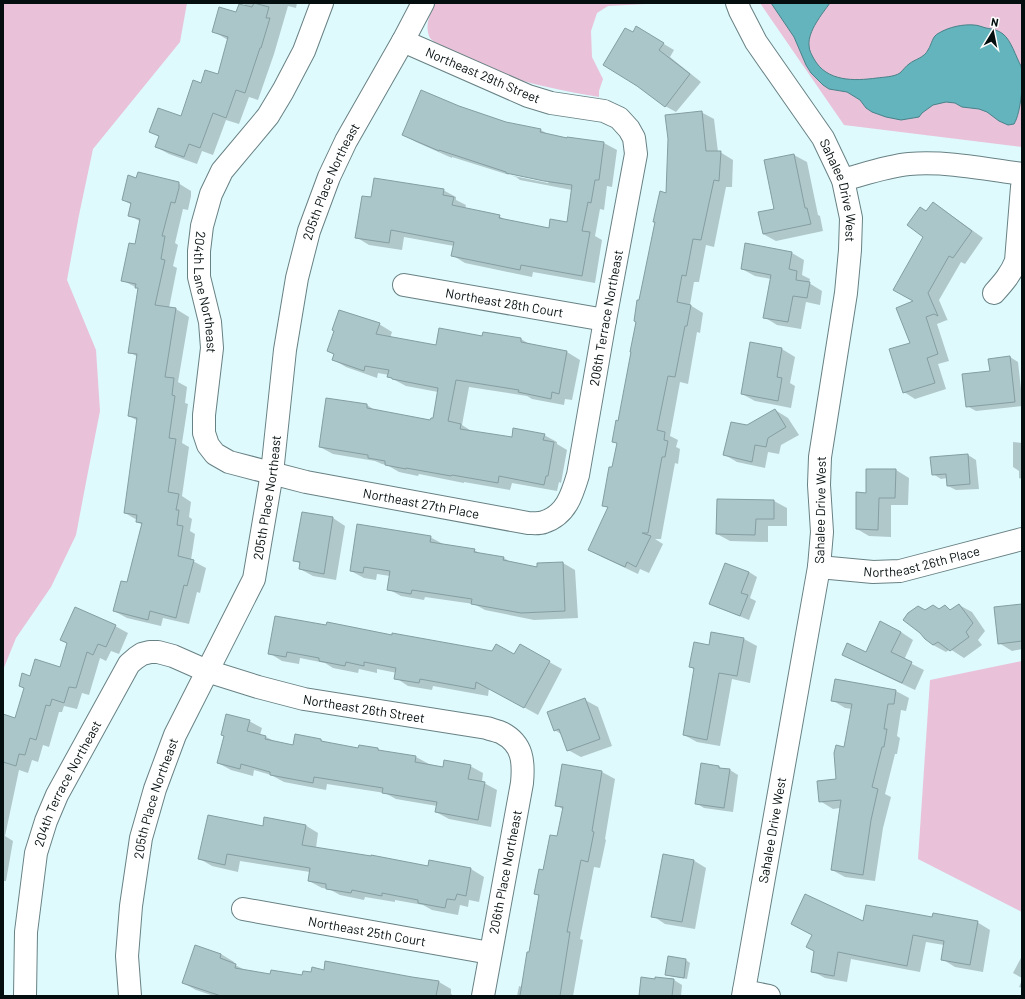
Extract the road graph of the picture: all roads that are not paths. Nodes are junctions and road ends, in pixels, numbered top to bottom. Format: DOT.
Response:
graph roads {
  1 [pos="322,3"];
  2 [pos="423,3"];
  3 [pos="737,3"];
  4 [pos="403,41"];
  5 [pos="629,129"];
  6 [pos="1022,174"];
  7 [pos="843,180"];
  8 [pos="1022,186"];
  9 [pos="404,285"];
  10 [pos="994,293"];
  11 [pos="605,320"];
  12 [pos="272,473"];
  13 [pos="566,506"];
  14 [pos="1022,539"];
  15 [pos="819,567"];
  16 [pos="207,671"];
  17 [pos="518,748"];
  18 [pos="244,909"];
  19 [pos="490,953"];
  20 [pos="744,994"];
  21 [pos="25,996"];
  22 [pos="130,996"];
  23 [pos="483,996"];
  24 [pos="769,996"];
  1 -- 12 [label="street, 204th Lane Northeast"];
  2 -- 4 [label="street, 205th Place Northeast"];
  3 -- 7 [label="street, Sahalee Drive West"];
  4 -- 5 [label="street, Northeast 29th Street"];
  4 -- 12 [label="street, 205th Place Northeast"];
  5 -- 11 [label="street, 206th Terrace Northeast"];
  6 -- 7 [label="street"];
  7 -- 15 [label="street, Sahalee Drive West"];
  8 -- 10 [label="street"];
  9 -- 11 [label="street, Northeast 28th Court"];
  11 -- 13 [label="street, 206th Terrace Northeast"];
  12 -- 13 [label="street, Northeast 27th Place"];
  12 -- 16 [label="street, 205th Place Northeast"];
  14 -- 15 [label="street, Northeast 26th Place"];
  15 -- 20 [label="street, Sahalee Drive West"];
  16 -- 17 [label="street, Northeast 26th Street"];
  16 -- 21 [label="street, 204th Terrace Northeast"];
  16 -- 22 [label="street, 205th Place Northeast"];
  17 -- 19 [label="street, 206th Place Northeast"];
  18 -- 19 [label="street, Northeast 25th Court"];
  19 -- 23 [label="street, 206th Place Northeast"];
  20 -- 24 [label="street"];
}
